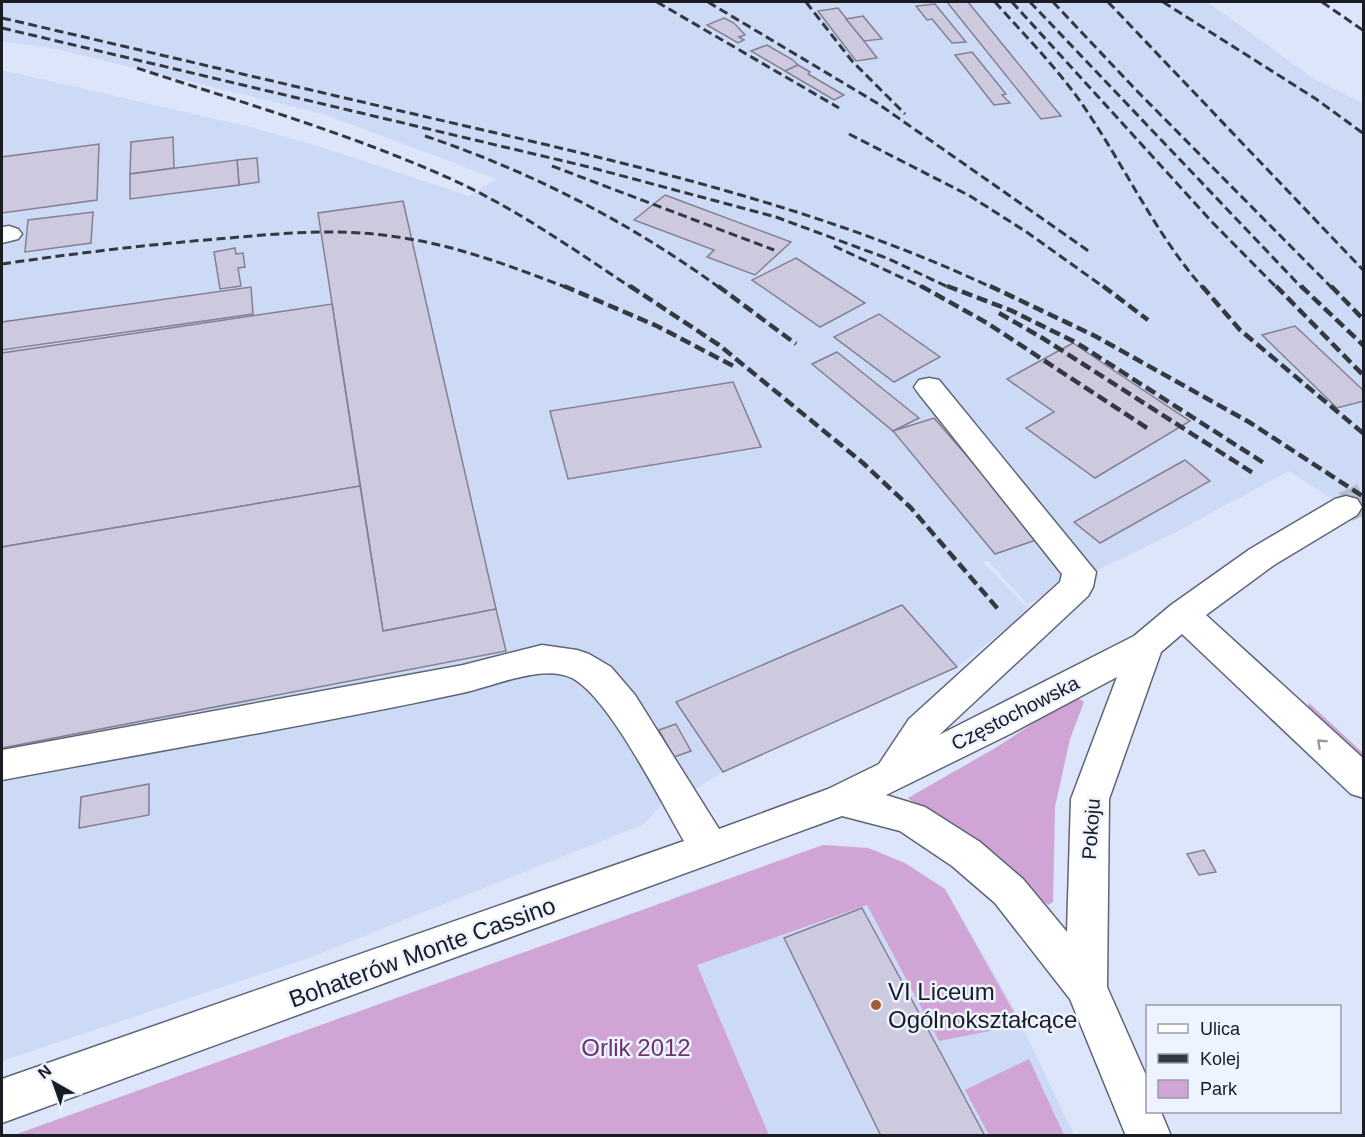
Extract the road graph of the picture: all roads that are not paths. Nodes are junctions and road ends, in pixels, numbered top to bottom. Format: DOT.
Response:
graph roads {
  1 [pos="929,387"];
  2 [pos="1346,507"];
  3 [pos="1183,614"];
  4 [pos="1146,645"];
  5 [pos="2,765"];
  6 [pos="893,774"];
  7 [pos="1364,783"];
  8 [pos="841,800"];
  9 [pos="710,849"];
  10 [pos="1086,987"];
  11 [pos="2,1101"];
  12 [pos="1149,1136"];
  1 -- 6 [label="street"];
  2 -- 3 [label="street, Częstochowska"];
  3 -- 4 [label="street, Częstochowska"];
  7 -- 3 [label="street, one-way"];
  4 -- 6 [label="street, Częstochowska"];
  4 -- 10 [label="street, Pokoju"];
  5 -- 9 [label="street"];
  6 -- 8 [label="street, Częstochowska"];
  8 -- 9 [label="street, Bohaterów Monte Cassino"];
  8 -- 10 [label="street, Pokoju"];
  9 -- 11 [label="street, Bohaterów Monte Cassino"];
  10 -- 12 [label="street, Pokoju"];
}
